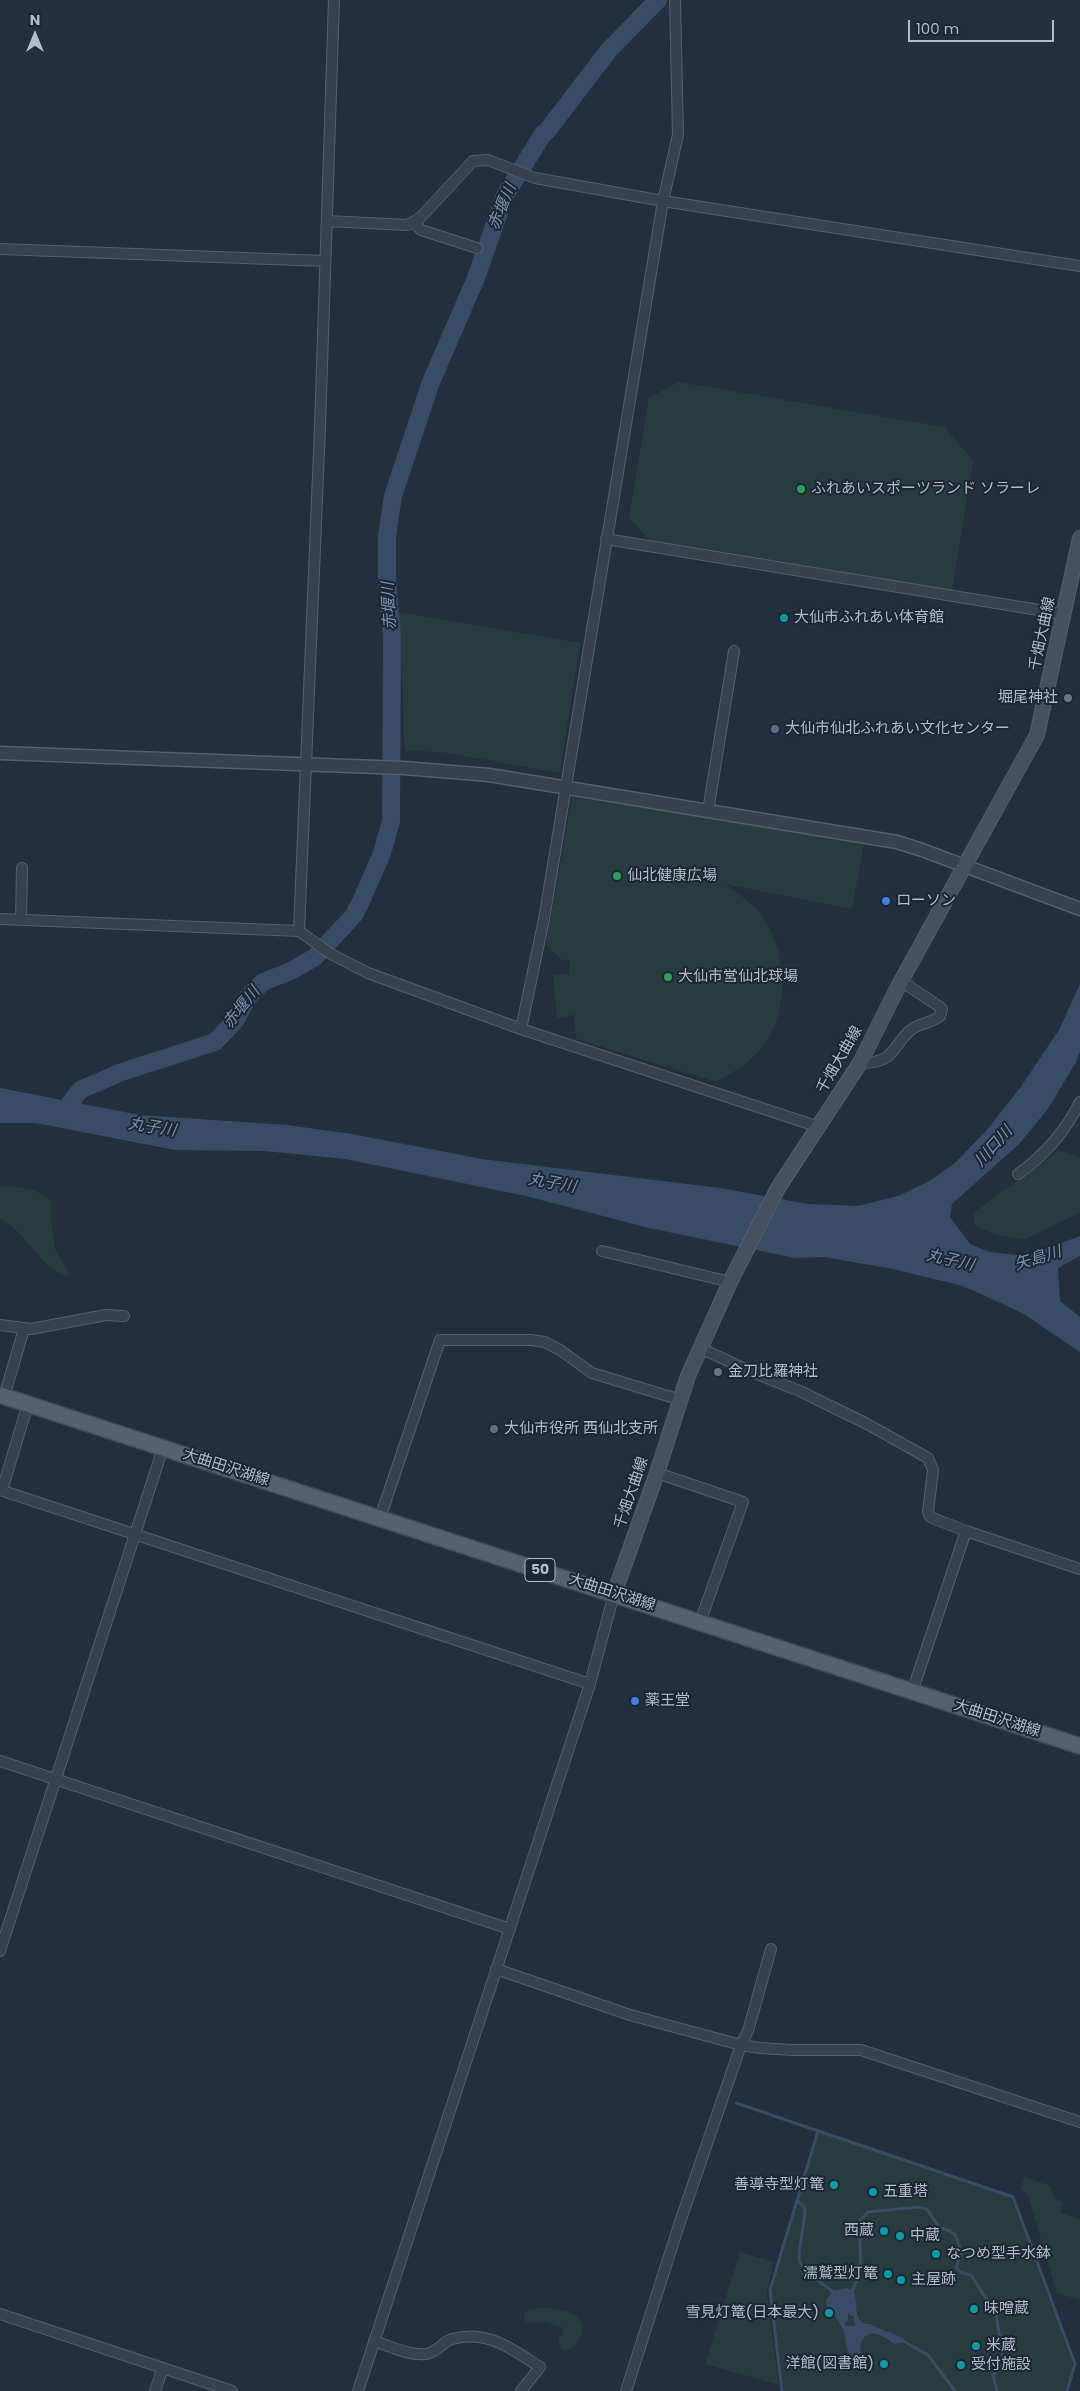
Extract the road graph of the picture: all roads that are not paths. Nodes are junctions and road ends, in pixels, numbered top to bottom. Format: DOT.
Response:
graph roads {
  1 [pos="334,0"];
  2 [pos="675,0"];
  3 [pos="663,200"];
  4 [pos="327,221"];
  5 [pos="414,222"];
  6 [pos="477,248"];
  7 [pos="0,249"];
  8 [pos="325,261"];
  9 [pos="1080,266"];
  10 [pos="1080,538"];
  11 [pos="606,539"];
  12 [pos="1063,614"];
  13 [pos="734,651"];
  14 [pos="0,752"];
  15 [pos="306,764"];
  16 [pos="564,788"];
  17 [pos="708,811"];
  18 [pos="22,868"];
  19 [pos="964,868"];
  20 [pos="1078,909"];
  21 [pos="0,919"];
  22 [pos="21,920"];
  23 [pos="299,931"];
  24 [pos="901,981"];
  25 [pos="521,1029"];
  26 [pos="860,1063"];
  27 [pos="1080,1102"];
  28 [pos="819,1127"];
  29 [pos="1018,1174"];
  30 [pos="602,1251"];
  31 [pos="730,1282"];
  32 [pos="124,1316"];
  33 [pos="0,1325"];
  34 [pos="24,1329"];
  35 [pos="700,1348"];
  36 [pos="2,1396"];
  37 [pos="681,1400"];
  38 [pos="28,1404"];
  39 [pos="163,1448"];
  40 [pos="657,1473"];
  41 [pos="1,1490"];
  42 [pos="380,1518"];
  43 [pos="966,1530"];
  44 [pos="135,1535"];
  45 [pos="1080,1569"];
  46 [pos="614,1594"];
  47 [pos="700,1622"];
  48 [pos="590,1684"];
  49 [pos="912,1692"];
  50 [pos="1080,1746"];
  51 [pos="0,1761"];
  52 [pos="57,1780"];
  53 [pos="510,1929"];
  54 [pos="771,1949"];
  55 [pos="0,1951"];
  56 [pos="496,1969"];
  57 [pos="741,2045"];
  58 [pos="1080,2122"];
  59 [pos="0,2314"];
  60 [pos="374,2341"];
  61 [pos="163,2368"];
  62 [pos="154,2391"];
  63 [pos="232,2391"];
  64 [pos="358,2391"];
  65 [pos="521,2391"];
  66 [pos="626,2391"];
  1 -- 4 [label="street"];
  2 -- 3 [label="street"];
  3 -- 5 [label="street"];
  3 -- 9 [label="street"];
  3 -- 11 [label="street"];
  4 -- 5 [label="street"];
  4 -- 8 [label="street"];
  5 -- 6 [label="street"];
  7 -- 8 [label="street"];
  8 -- 15 [label="street"];
  10 -- 12 [label="main road, 千畑大曲線"];
  11 -- 12 [label="street"];
  11 -- 16 [label="street"];
  12 -- 19 [label="main road, 千畑大曲線"];
  13 -- 17 [label="street"];
  14 -- 15 [label="street"];
  15 -- 16 [label="street"];
  15 -- 23 [label="street"];
  16 -- 17 [label="street"];
  16 -- 25 [label="street"];
  17 -- 19 [label="street"];
  18 -- 22 [label="street"];
  19 -- 20 [label="street"];
  19 -- 24 [label="main road, 千畑大曲線"];
  21 -- 22 [label="street"];
  22 -- 23 [label="street"];
  23 -- 25 [label="street"];
  24 -- 26 [label="main road, 千畑大曲線"];
  24 -- 26 [label="street"];
  25 -- 28 [label="street"];
  26 -- 28 [label="main road, 千畑大曲線"];
  27 -- 29 [label="street"];
  28 -- 31 [label="main road, 千畑大曲線"];
  30 -- 31 [label="street"];
  31 -- 35 [label="main road, 千畑大曲線"];
  32 -- 34 [label="street"];
  33 -- 34 [label="street"];
  34 -- 36 [label="street"];
  35 -- 37 [label="main road, 千畑大曲線"];
  35 -- 43 [label="street"];
  36 -- 38 [label="main road, 大曲田沢湖線 / 50"];
  37 -- 40 [label="main road, 千畑大曲線"];
  37 -- 42 [label="street"];
  38 -- 39 [label="main road, 大曲田沢湖線 / 50"];
  38 -- 41 [label="street"];
  39 -- 42 [label="main road, 大曲田沢湖線 / 50"];
  39 -- 44 [label="street"];
  40 -- 46 [label="main road, 千畑大曲線"];
  40 -- 47 [label="street"];
  41 -- 44 [label="street"];
  42 -- 46 [label="main road, 大曲田沢湖線 / 50"];
  43 -- 45 [label="street"];
  43 -- 49 [label="street"];
  44 -- 48 [label="street"];
  44 -- 52 [label="street"];
  46 -- 47 [label="main road, 大曲田沢湖線 / 50"];
  46 -- 48 [label="street"];
  47 -- 49 [label="main road, 大曲田沢湖線 / 50"];
  48 -- 53 [label="street"];
  49 -- 50 [label="main road, 大曲田沢湖線 / 50"];
  51 -- 52 [label="street"];
  52 -- 53 [label="street"];
  52 -- 55 [label="street"];
  53 -- 56 [label="street"];
  54 -- 57 [label="street"];
  56 -- 57 [label="street"];
  56 -- 60 [label="street"];
  57 -- 58 [label="street"];
  57 -- 66 [label="street"];
  59 -- 61 [label="street"];
  60 -- 64 [label="street"];
  60 -- 65 [label="street"];
  61 -- 62 [label="street"];
  61 -- 63 [label="street"];
}
